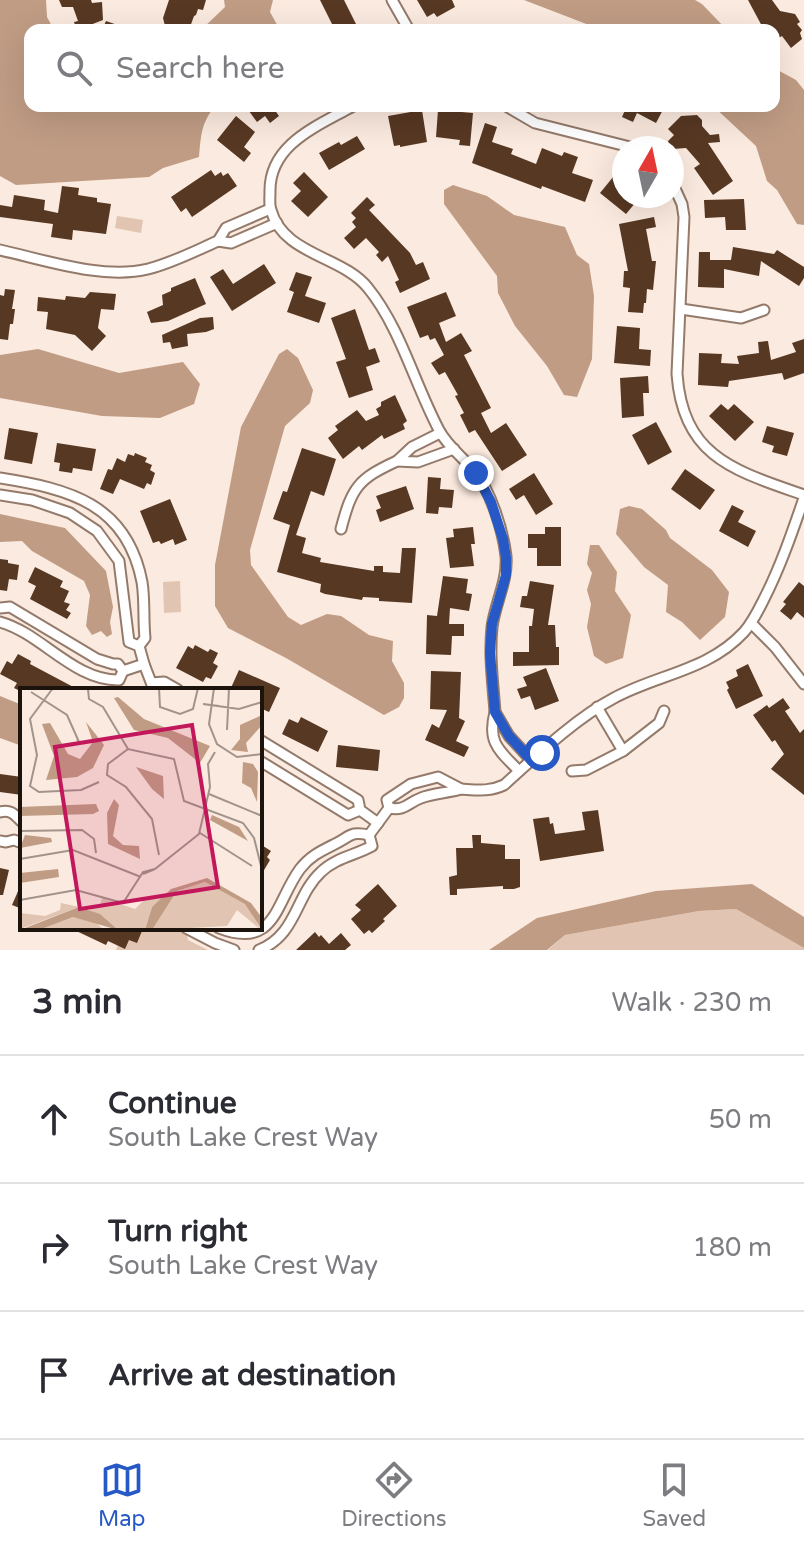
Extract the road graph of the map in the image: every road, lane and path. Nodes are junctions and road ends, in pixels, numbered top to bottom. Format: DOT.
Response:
graph roads {
  1 [pos="392,0"];
  2 [pos="406,24"];
  3 [pos="343,112"];
  4 [pos="516,112"];
  5 [pos="612,142"];
  6 [pos="682,208"];
  7 [pos="270,209"];
  8 [pos="277,223"];
  9 [pos="218,241"];
  10 [pos="0,250"];
  11 [pos="681,309"];
  12 [pos="764,310"];
  13 [pos="440,433"];
  14 [pos="454,449"];
  15 [pos="397,461"];
  16 [pos="0,478"];
  17 [pos="0,495"];
  18 [pos="804,496"];
  19 [pos="341,529"];
  20 [pos="0,608"];
  21 [pos="0,622"];
  22 [pos="751,623"];
  23 [pos="139,646"];
  24 [pos="144,664"];
  25 [pos="123,671"];
  26 [pos="804,684"];
  27 [pos="153,687"];
  28 [pos="174,688"];
  29 [pos="597,707"];
  30 [pos="664,711"];
  31 [pos="495,712"];
  32 [pos="262,741"];
  33 [pos="623,751"];
  34 [pos="531,760"];
  35 [pos="262,762"];
  36 [pos="519,771"];
  37 [pos="572,771"];
  38 [pos="461,789"];
  39 [pos="389,808"];
  40 [pos="360,810"];
  41 [pos="0,812"];
  42 [pos="20,820"];
  43 [pos="378,823"];
  44 [pos="369,835"];
  45 [pos="0,841"];
  46 [pos="18,842"];
  47 [pos="190,930"];
  48 [pos="224,930"];
  49 [pos="262,930"];
  50 [pos="262,930"];
  51 [pos="234,950"];
  52 [pos="260,950"];
  1 -- 2 [label="street"];
  3 -- 7 [label="street"];
  4 -- 5 [label="street"];
  6 -- 11 [label="street"];
  7 -- 8 [label="street"];
  7 -- 9 [label="street"];
  8 -- 9 [label="street"];
  8 -- 13 [label="street"];
  9 -- 10 [label="street"];
  11 -- 12 [label="street"];
  11 -- 18 [label="street"];
  13 -- 14 [label="street"];
  13 -- 15 [label="street"];
  14 -- 15 [label="street"];
  14 -- 31 [label="street"];
  15 -- 19 [label="street"];
  16 -- 23 [label="street"];
  17 -- 23 [label="street"];
  18 -- 22 [label="street"];
  20 -- 25 [label="street"];
  21 -- 25 [label="street"];
  22 -- 26 [label="street"];
  22 -- 29 [label="street"];
  23 -- 24 [label="street"];
  24 -- 25 [label="street"];
  24 -- 27 [label="street"];
  27 -- 28 [label="street"];
  29 -- 33 [label="street"];
  29 -- 34 [label="street"];
  30 -- 33 [label="street"];
  31 -- 34 [label="street"];
  31 -- 36 [label="street"];
  32 -- 40 [label="street"];
  33 -- 37 [label="street"];
  34 -- 36 [label="street"];
  35 -- 40 [label="street"];
  36 -- 38 [label="street"];
  38 -- 39 [label="street"];
  38 -- 39 [label="street"];
  39 -- 43 [label="street"];
  40 -- 43 [label="street"];
  41 -- 42 [label="street"];
  43 -- 44 [label="street"];
  44 -- 49 [label="street"];
  44 -- 52 [label="street"];
  45 -- 46 [label="street"];
  47 -- 51 [label="street"];
  48 -- 50 [label="street"];
}
